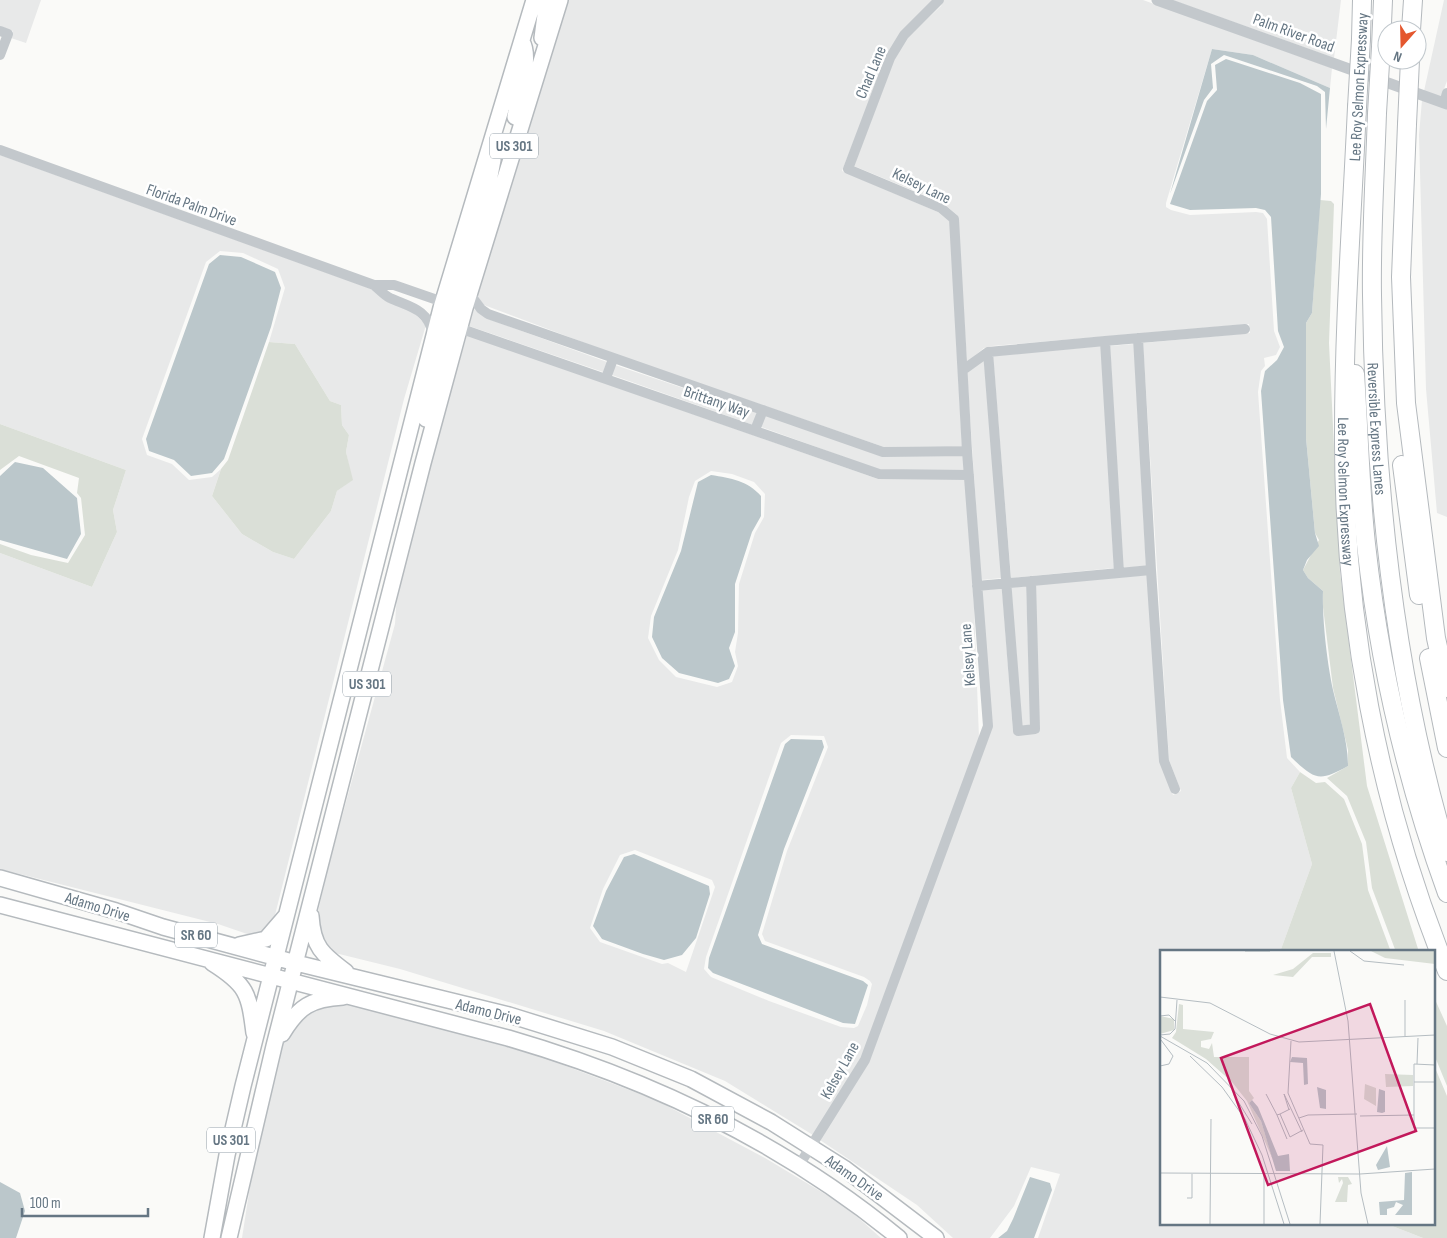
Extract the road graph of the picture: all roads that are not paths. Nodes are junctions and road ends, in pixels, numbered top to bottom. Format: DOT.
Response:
graph roads {
  1 [pos="534,0"];
  2 [pos="547,0"];
  3 [pos="560,0"];
  4 [pos="939,0"];
  5 [pos="1157,0"];
  6 [pos="1362,0"];
  7 [pos="1383,0"];
  8 [pos="1412,0"];
  9 [pos="1411,20"];
  10 [pos="4,33"];
  11 [pos="521,41"];
  12 [pos="545,50"];
  13 [pos="0,55"];
  14 [pos="1409,70"];
  15 [pos="1446,100"];
  16 [pos="497,120"];
  17 [pos="0,150"];
  18 [pos="848,168"];
  19 [pos="499,196"];
  20 [pos="1401,277"];
  21 [pos="374,285"];
  22 [pos="469,293"];
  23 [pos="443,302"];
  24 [pos="460,328"];
  25 [pos="1245,329"];
  26 [pos="1347,330"];
  27 [pos="434,336"];
  28 [pos="1138,338"];
  29 [pos="1105,341"];
  30 [pos="988,352"];
  31 [pos="613,359"];
  32 [pos="963,370"];
  33 [pos="606,378"];
  34 [pos="763,410"];
  35 [pos="755,430"];
  36 [pos="967,451"];
  37 [pos="423,463"];
  38 [pos="969,475"];
  39 [pos="395,489"];
  40 [pos="1151,570"];
  41 [pos="1119,573"];
  42 [pos="1030,581"];
  43 [pos="1007,583"];
  44 [pos="977,586"];
  45 [pos="384,616"];
  46 [pos="1447,688"];
  47 [pos="1447,748"];
  48 [pos="1175,789"];
  49 [pos="1447,852"];
  50 [pos="0,878"];
  51 [pos="1447,893"];
  52 [pos="310,904"];
  53 [pos="0,905"];
  54 [pos="289,912"];
  55 [pos="236,946"];
  56 [pos="203,957"];
  57 [pos="277,957"];
  58 [pos="296,963"];
  59 [pos="1447,971"];
  60 [pos="273,975"];
  61 [pos="349,975"];
  62 [pos="292,980"];
  63 [pos="354,996"];
  64 [pos="255,1042"];
  65 [pos="274,1046"];
  66 [pos="811,1147"];
  67 [pos="798,1167"];
  68 [pos="212,1238"];
  69 [pos="229,1238"];
  70 [pos="899,1238"];
  71 [pos="936,1238"];
  1 -- 11 [label="main road, US 301"];
  2 -- 12 [label="main road"];
  3 -- 12 [label="main road, US 301"];
  4 -- 18 [label="street, Chad Lane"];
  5 -- 15 [label="street, Palm River Road"];
  6 -- 26 [label="highway, Lee Roy Selmon Expressway, bridge"];
  7 -- 49 [label="highway, Reversible Express Lanes, bridge"];
  8 -- 9 [label="highway"];
  10 -- 13 [label="street"];
  11 -- 16 [label="main road, US 301"];
  11 -- 19 [label="main road"];
  12 -- 19 [label="main road, US 301"];
  14 -- 20 [label="highway, bridge"];
  16 -- 23 [label="main road, US 301"];
  16 -- 24 [label="main road"];
  17 -- 21 [label="street, Florida Palm Drive"];
  18 -- 32 [label="street, Kelsey Lane"];
  19 -- 22 [label="main road, US 301"];
  20 -- 46 [label="highway"];
  20 -- 47 [label="highway"];
  21 -- 23 [label="street, Florida Palm Drive"];
  21 -- 27 [label="street, Florida Palm Drive"];
  22 -- 24 [label="main road, US 301"];
  22 -- 31 [label="street, Brittany Way"];
  23 -- 27 [label="main road, US 301"];
  23 -- 37 [label="main road"];
  24 -- 33 [label="street, Brittany Way"];
  24 -- 37 [label="main road, US 301"];
  25 -- 28 [label="street"];
  26 -- 51 [label="highway"];
  26 -- 59 [label="highway, Lee Roy Selmon Expressway"];
  27 -- 39 [label="main road, US 301"];
  28 -- 29 [label="street"];
  28 -- 40 [label="street"];
  29 -- 30 [label="street"];
  29 -- 41 [label="street"];
  30 -- 32 [label="street"];
  30 -- 43 [label="street"];
  31 -- 33 [label="street"];
  31 -- 34 [label="street, Brittany Way"];
  32 -- 36 [label="street, Kelsey Lane"];
  33 -- 35 [label="street, Brittany Way"];
  34 -- 35 [label="street"];
  34 -- 36 [label="street, Brittany Way"];
  35 -- 38 [label="street, Brittany Way"];
  36 -- 38 [label="street, Kelsey Lane"];
  37 -- 45 [label="main road, US 301"];
  38 -- 44 [label="street, Kelsey Lane"];
  39 -- 45 [label="main road"];
  39 -- 54 [label="main road, US 301"];
  40 -- 41 [label="street"];
  40 -- 48 [label="street"];
  41 -- 42 [label="street"];
  42 -- 43 [label="street"];
  42 -- 43 [label="street"];
  43 -- 44 [label="street"];
  44 -- 66 [label="street, Kelsey Lane"];
  45 -- 52 [label="main road, US 301"];
  50 -- 55 [label="main road, Adamo Drive / SR 60"];
  52 -- 58 [label="main road, US 301"];
  52 -- 61 [label="main road"];
  53 -- 56 [label="main road, Adamo Drive / SR 60"];
  54 -- 55 [label="main road"];
  54 -- 57 [label="main road, US 301"];
  55 -- 57 [label="main road, Adamo Drive / SR 60"];
  56 -- 60 [label="main road, Adamo Drive / SR 60"];
  56 -- 64 [label="main road"];
  57 -- 58 [label="main road, Adamo Drive"];
  57 -- 60 [label="main road, US 301"];
  58 -- 61 [label="main road, Adamo Drive / SR 60"];
  58 -- 62 [label="main road, US 301"];
  60 -- 62 [label="main road, Adamo Drive / SR 60"];
  60 -- 64 [label="main road, US 301"];
  61 -- 66 [label="main road, Adamo Drive / SR 60"];
  62 -- 63 [label="main road, Adamo Drive / SR 60"];
  62 -- 65 [label="main road, US 301"];
  63 -- 65 [label="main road"];
  63 -- 67 [label="main road, Adamo Drive / SR 60"];
  64 -- 68 [label="main road, US 301"];
  65 -- 69 [label="main road, US 301"];
  66 -- 67 [label="street, Kelsey Lane"];
  66 -- 71 [label="main road, Adamo Drive / SR 60"];
  67 -- 70 [label="main road, Adamo Drive / SR 60"];
}
